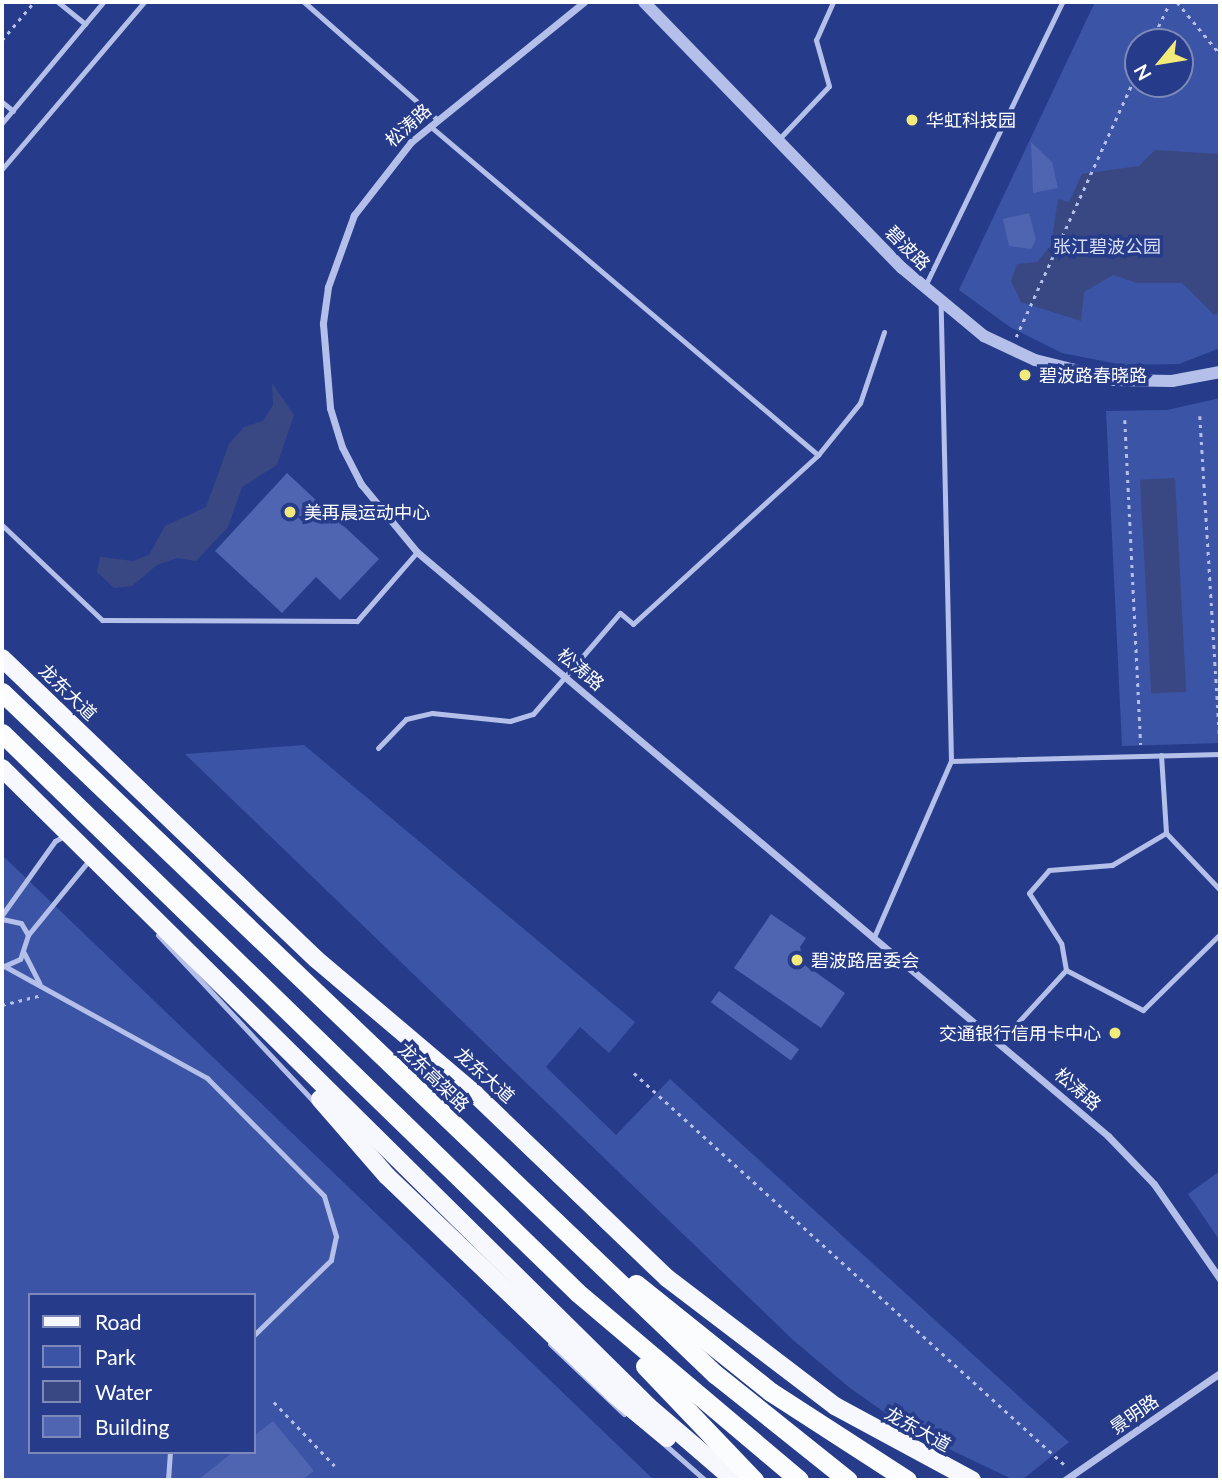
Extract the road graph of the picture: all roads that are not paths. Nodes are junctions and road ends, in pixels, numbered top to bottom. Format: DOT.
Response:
graph roads {
  1 [pos="58,2"];
  2 [pos="103,2"];
  3 [pos="144,2"];
  4 [pos="304,2"];
  5 [pos="584,2"];
  6 [pos="644,2"];
  7 [pos="832,2"];
  8 [pos="1062,2"];
  9 [pos="85,24"];
  10 [pos="2,102"];
  11 [pos="13,110"];
  12 [pos="438,120"];
  13 [pos="2,123"];
  14 [pos="430,126"];
  15 [pos="778,140"];
  16 [pos="2,169"];
  17 [pos="924,289"];
  18 [pos="941,304"];
  19 [pos="884,332"];
  20 [pos="1220,372"];
  21 [pos="818,455"];
  22 [pos="2,525"];
  23 [pos="417,552"];
  24 [pos="2,658"];
  25 [pos="567,678"];
  26 [pos="2,692"];
  27 [pos="2,733"];
  28 [pos="378,748"];
  29 [pos="1220,754"];
  30 [pos="1161,755"];
  31 [pos="951,761"];
  32 [pos="2,768"];
  33 [pos="69,833"];
  34 [pos="1166,833"];
  35 [pos="93,857"];
  36 [pos="1220,890"];
  37 [pos="2,917"];
  38 [pos="1220,934"];
  39 [pos="158,935"];
  40 [pos="29,936"];
  41 [pos="874,937"];
  42 [pos="24,953"];
  43 [pos="4,967"];
  44 [pos="1066,970"];
  45 [pos="39,983"];
  46 [pos="267,1033"];
  47 [pos="999,1043"];
  48 [pos="498,1168"];
  49 [pos="1220,1279"];
  50 [pos="578,1293"];
  51 [pos="256,1333"];
  52 [pos="1220,1373"];
  53 [pos="170,1454"];
  54 [pos="870,1458"];
  55 [pos="944,1468"];
  56 [pos="168,1480"];
  57 [pos="705,1480"];
  58 [pos="717,1480"];
  59 [pos="734,1480"];
  60 [pos="754,1480"];
  61 [pos="799,1480"];
  62 [pos="848,1480"];
  63 [pos="907,1480"];
  64 [pos="920,1480"];
  65 [pos="972,1480"];
  66 [pos="979,1480"];
  67 [pos="1065,1480"];
  1 -- 9 [label="lane"];
  2 -- 9 [label="lane"];
  3 -- 16 [label="lane"];
  4 -- 12 [label="lane"];
  5 -- 12 [label="street, 松涛路"];
  6 -- 15 [label="street, 碧波路"];
  7 -- 15 [label="lane"];
  8 -- 17 [label="lane"];
  9 -- 11 [label="lane"];
  10 -- 11 [label="lane"];
  11 -- 13 [label="lane"];
  12 -- 14 [label="street, 松涛路"];
  14 -- 21 [label="lane"];
  14 -- 23 [label="street, 松涛路"];
  15 -- 17 [label="street, 碧波路"];
  17 -- 18 [label="street, 碧波路"];
  18 -- 20 [label="street, 碧波路"];
  18 -- 31 [label="lane"];
  19 -- 21 [label="lane"];
  21 -- 25 [label="lane"];
  22 -- 23 [label="lane"];
  23 -- 25 [label="street, 松涛路"];
  24 -- 55 [label="main road, 龙东大道"];
  25 -- 28 [label="lane"];
  25 -- 41 [label="street, 松涛路"];
  26 -- 48 [label="highway, 龙东高架路"];
  27 -- 50 [label="highway"];
  29 -- 30 [label="lane"];
  30 -- 31 [label="lane"];
  30 -- 34 [label="lane"];
  31 -- 41 [label="lane"];
  32 -- 33 [label="main road"];
  33 -- 35 [label="main road"];
  33 -- 37 [label="lane"];
  34 -- 36 [label="lane"];
  34 -- 44 [label="lane"];
  35 -- 40 [label="lane"];
  35 -- 46 [label="main road"];
  37 -- 40 [label="lane"];
  38 -- 44 [label="lane"];
  39 -- 57 [label="lane"];
  40 -- 42 [label="lane"];
  41 -- 47 [label="street, 松涛路"];
  42 -- 43 [label="lane"];
  42 -- 45 [label="lane"];
  43 -- 45 [label="lane"];
  44 -- 47 [label="lane"];
  45 -- 51 [label="lane"];
  46 -- 58 [label="main road"];
  46 -- 59 [label="main road"];
  47 -- 49 [label="street, 松涛路"];
  48 -- 54 [label="highway"];
  48 -- 62 [label="highway, 龙东高架路"];
  50 -- 60 [label="highway"];
  50 -- 61 [label="highway"];
  52 -- 67 [label="street, 景明路"];
  53 -- 56 [label="lane"];
  54 -- 63 [label="highway"];
  54 -- 64 [label="highway"];
  55 -- 65 [label="main road, 龙东大道"];
  55 -- 66 [label="lane"];
}
